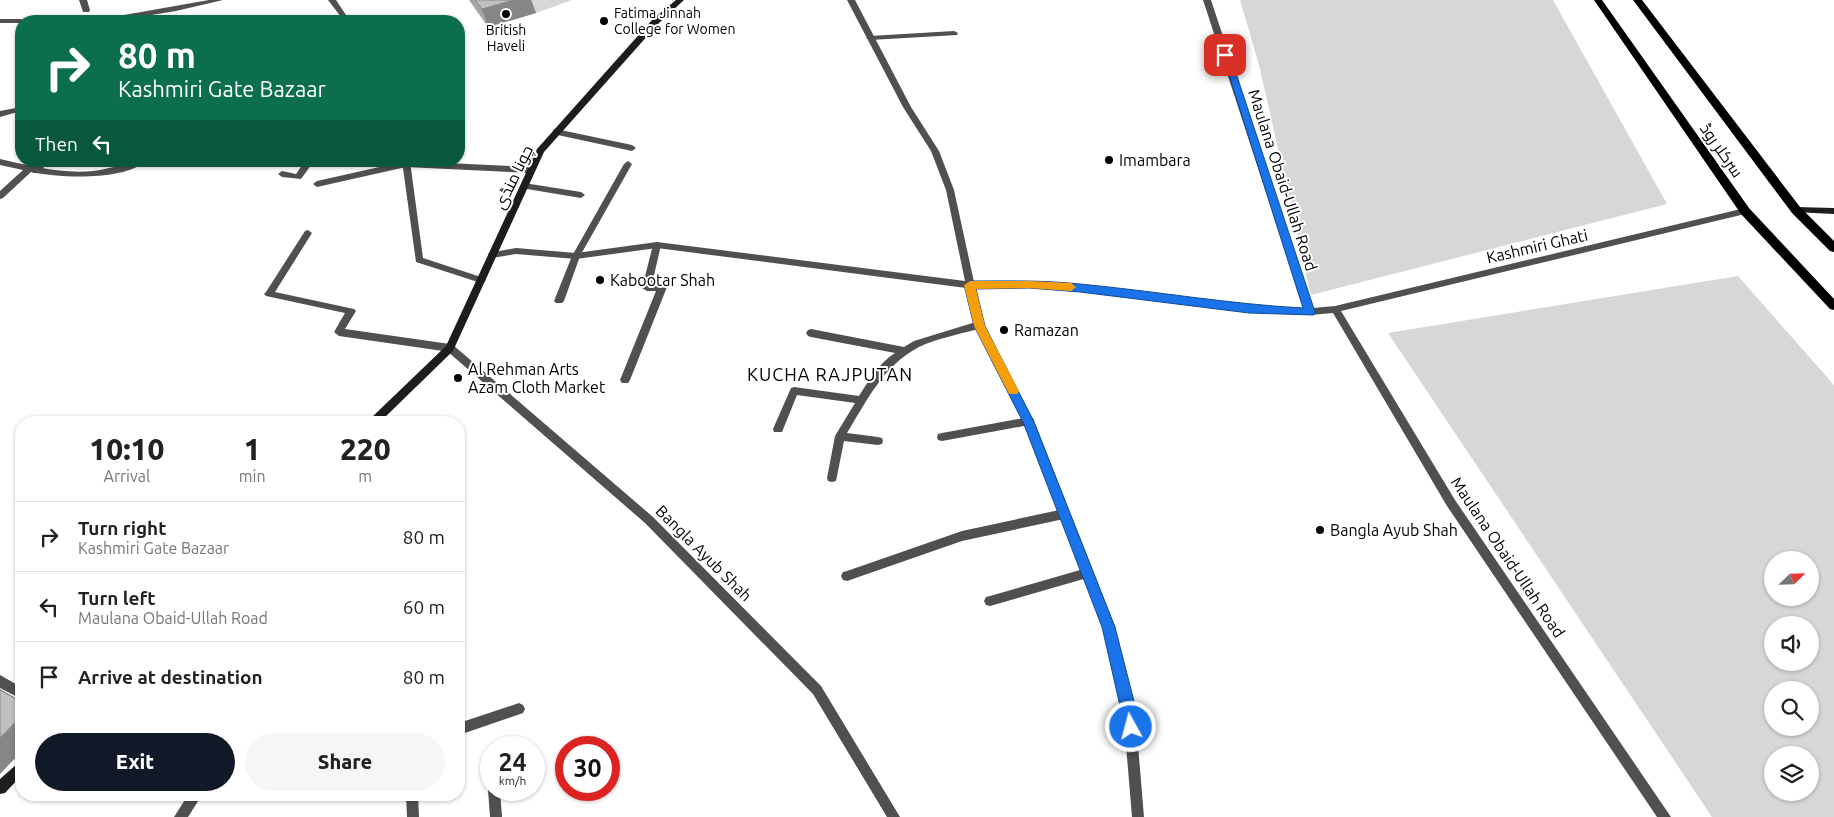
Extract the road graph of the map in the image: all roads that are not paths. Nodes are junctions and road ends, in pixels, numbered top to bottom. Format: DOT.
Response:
graph roads {
  1 [pos="83,0"];
  2 [pos="219,0"];
  3 [pos="332,0"];
  4 [pos="680,0"];
  5 [pos="850,0"];
  6 [pos="1207,0"];
  7 [pos="1598,0"];
  8 [pos="1637,0"];
  9 [pos="86,10"];
  10 [pos="139,15"];
  11 [pos="343,15"];
  12 [pos="0,21"];
  13 [pos="15,22"];
  14 [pos="954,33"];
  15 [pos="870,38"];
  16 [pos="15,110"];
  17 [pos="0,114"];
  18 [pos="556,132"];
  19 [pos="632,148"];
  20 [pos="0,162"];
  21 [pos="628,164"];
  22 [pos="15,166"];
  23 [pos="465,166"];
  24 [pos="20,167"];
  25 [pos="36,167"];
  26 [pos="130,167"];
  27 [pos="306,167"];
  28 [pos="389,167"];
  29 [pos="407,167"];
  30 [pos="32,170"];
  31 [pos="531,170"];
  32 [pos="282,174"];
  33 [pos="317,184"];
  34 [pos="524,186"];
  35 [pos="580,195"];
  36 [pos="0,196"];
  37 [pos="1796,210"];
  38 [pos="1745,211"];
  39 [pos="1834,211"];
  40 [pos="308,233"];
  41 [pos="657,245"];
  42 [pos="1834,248"];
  43 [pos="492,255"];
  44 [pos="576,256"];
  45 [pos="480,280"];
  46 [pos="970,285"];
  47 [pos="559,301"];
  48 [pos="1834,306"];
  49 [pos="1335,309"];
  50 [pos="1310,312"];
  51 [pos="979,326"];
  52 [pos="811,333"];
  53 [pos="450,348"];
  54 [pos="904,351"];
  55 [pos="625,380"];
  56 [pos="860,400"];
  57 [pos="380,416"];
  58 [pos="1028,422"];
  59 [pos="778,430"];
  60 [pos="840,436"];
  61 [pos="942,437"];
  62 [pos="878,441"];
  63 [pos="832,478"];
  64 [pos="1064,514"];
  65 [pos="1087,572"];
  66 [pos="847,576"];
  67 [pos="990,601"];
  68 [pos="0,680"];
  69 [pos="15,689"];
  70 [pos="519,709"];
  71 [pos="465,728"];
  72 [pos="15,774"];
  73 [pos="0,788"];
  74 [pos="192,801"];
  75 [pos="412,801"];
  76 [pos="495,801"];
  77 [pos="180,817"];
  78 [pos="413,817"];
  79 [pos="496,817"];
  80 [pos="894,817"];
  81 [pos="1138,817"];
  82 [pos="1664,817"];
  1 -- 9 [label="street"];
  2 -- 10 [label="street"];
  3 -- 11 [label="street"];
  4 -- 18 [label="street, چونا منڈی"];
  5 -- 15 [label="street"];
  6 -- 50 [label="street, Maulana Obaid-Ullah Road"];
  7 -- 38 [label="main road, سرکلر روڈ"];
  8 -- 37 [label="main road, سرکلر روڈ"];
  12 -- 13 [label="street"];
  14 -- 15 [label="street"];
  15 -- 46 [label="street"];
  16 -- 17 [label="street"];
  18 -- 19 [label="street"];
  18 -- 31 [label="street, چونا منڈی"];
  20 -- 22 [label="street"];
  21 -- 44 [label="street"];
  23 -- 31 [label="street"];
  24 -- 30 [label="street"];
  25 -- 30 [label="street"];
  26 -- 30 [label="street"];
  27 -- 32 [label="street"];
  28 -- 33 [label="street"];
  29 -- 45 [label="street"];
  30 -- 36 [label="street"];
  31 -- 34 [label="street, چونا منڈی"];
  34 -- 35 [label="street"];
  34 -- 43 [label="street, چونا منڈی"];
  37 -- 39 [label="street"];
  37 -- 42 [label="main road, سرکلر روڈ"];
  38 -- 48 [label="main road, سرکلر روڈ"];
  38 -- 49 [label="street, Kashmiri Ghati"];
  40 -- 53 [label="street"];
  41 -- 44 [label="street, Kashmiri Ghati"];
  41 -- 46 [label="street, Kashmiri Ghati"];
  41 -- 55 [label="street"];
  43 -- 44 [label="street, Kashmiri Ghati"];
  43 -- 45 [label="street, چونا منڈی"];
  44 -- 47 [label="street"];
  45 -- 53 [label="street, چونا منڈی"];
  46 -- 50 [label="street, Kashmiri Ghati"];
  46 -- 51 [label="street"];
  49 -- 50 [label="street, Kashmiri Ghati"];
  49 -- 82 [label="street, Maulana Obaid-Ullah Road"];
  51 -- 54 [label="street"];
  51 -- 58 [label="street"];
  52 -- 54 [label="street"];
  53 -- 57 [label="street"];
  53 -- 80 [label="street, Bangla Ayub Shah"];
  54 -- 56 [label="street"];
  56 -- 59 [label="street"];
  56 -- 60 [label="street"];
  58 -- 61 [label="street"];
  58 -- 64 [label="street"];
  60 -- 62 [label="street"];
  60 -- 63 [label="street"];
  64 -- 65 [label="street"];
  64 -- 66 [label="street"];
  65 -- 67 [label="street"];
  65 -- 81 [label="street"];
  68 -- 69 [label="street"];
  70 -- 71 [label="street"];
  72 -- 73 [label="street"];
  74 -- 77 [label="street"];
  75 -- 78 [label="street"];
  76 -- 79 [label="street"];
}
